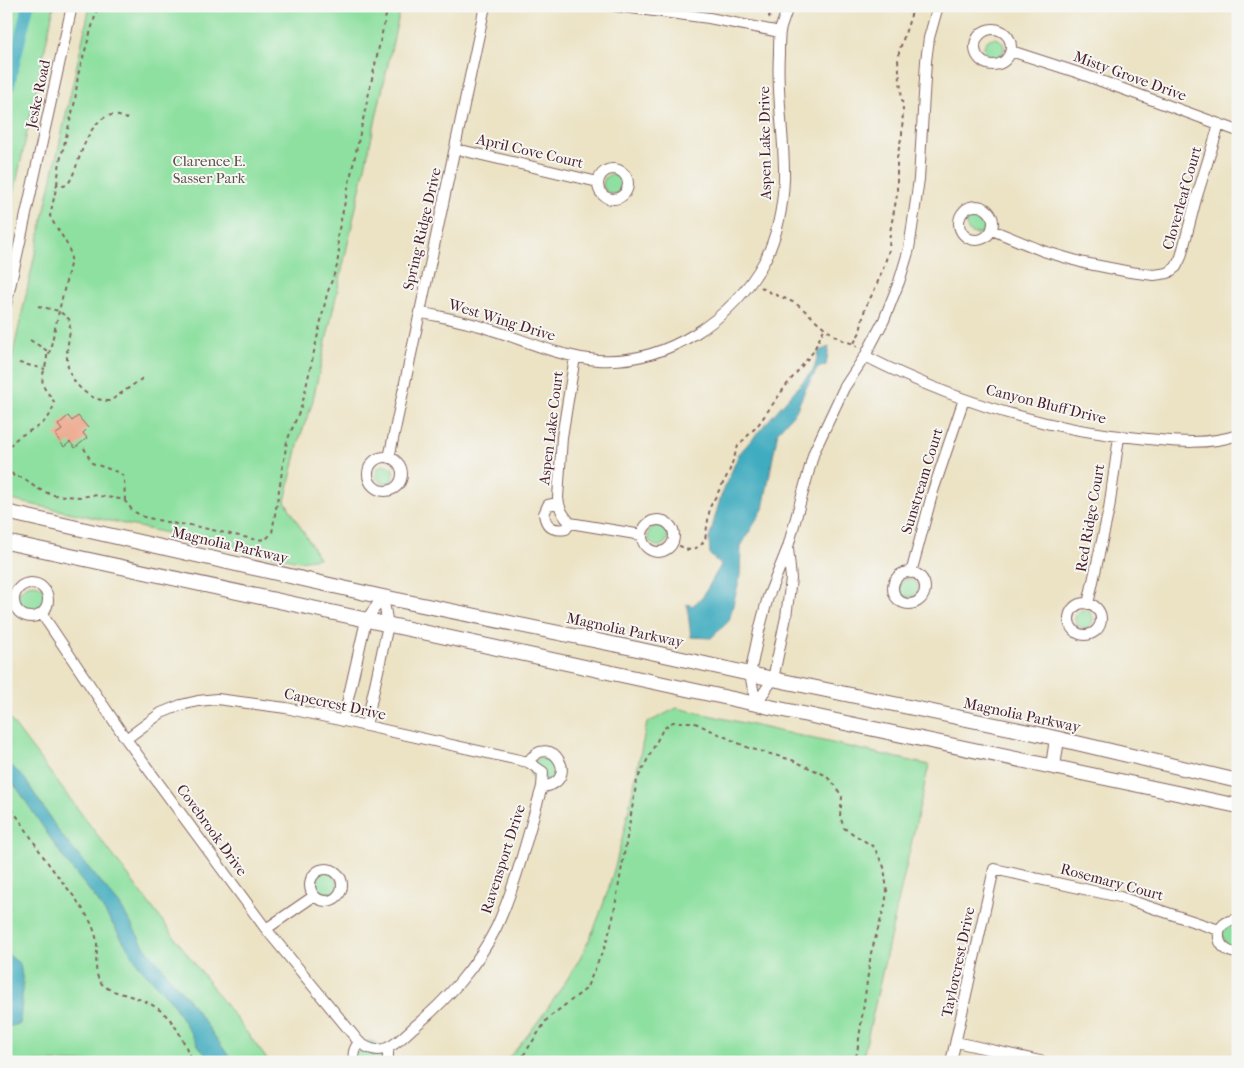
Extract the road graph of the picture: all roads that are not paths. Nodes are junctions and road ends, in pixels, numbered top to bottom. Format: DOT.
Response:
graph roads {
  1 [pos="72,6"];
  2 [pos="485,6"];
  3 [pos="615,6"];
  4 [pos="788,6"];
  5 [pos="938,6"];
  6 [pos="780,32"];
  7 [pos="1011,51"];
  8 [pos="1219,125"];
  9 [pos="1238,131"];
  10 [pos="456,149"];
  11 [pos="598,182"];
  12 [pos="992,230"];
  13 [pos="6,305"];
  14 [pos="419,312"];
  15 [pos="865,356"];
  16 [pos="576,357"];
  17 [pos="964,398"];
  18 [pos="1233,436"];
  19 [pos="1119,437"];
  20 [pos="389,458"];
  21 [pos="558,503"];
  22 [pos="6,512"];
  23 [pos="570,523"];
  24 [pos="642,535"];
  25 [pos="6,542"];
  26 [pos="788,547"];
  27 [pos="911,573"];
  28 [pos="383,597"];
  29 [pos="1088,604"];
  30 [pos="42,614"];
  31 [pos="366,620"];
  32 [pos="388,625"];
  33 [pos="750,674"];
  34 [pos="773,679"];
  35 [pos="756,704"];
  36 [pos="343,721"];
  37 [pos="366,726"];
  38 [pos="126,739"];
  39 [pos="1058,739"];
  40 [pos="528,762"];
  41 [pos="1053,766"];
  42 [pos="543,772"];
  43 [pos="1238,781"];
  44 [pos="542,786"];
  45 [pos="1238,806"];
  46 [pos="994,868"];
  47 [pos="314,896"];
  48 [pos="1238,920"];
  49 [pos="266,929"];
  50 [pos="1219,930"];
  51 [pos="1238,953"];
  52 [pos="359,1042"];
  53 [pos="956,1042"];
  54 [pos="388,1049"];
  55 [pos="355,1062"];
  56 [pos="387,1062"];
  57 [pos="951,1062"];
  58 [pos="1044,1062"];
  1 -- 13 [label="street, Jeske Road"];
  2 -- 10 [label="street, Spring Ridge Drive"];
  3 -- 6 [label="street"];
  4 -- 6 [label="street, Aspen Lake Drive"];
  5 -- 15 [label="street"];
  6 -- 16 [label="street, Aspen Lake Drive"];
  7 -- 8 [label="street, Misty Grove Drive"];
  8 -- 9 [label="street, Misty Grove Drive"];
  8 -- 12 [label="street, Cloverleaf Court"];
  10 -- 11 [label="street, April Cove Court"];
  10 -- 14 [label="street, Spring Ridge Drive"];
  14 -- 16 [label="street, West Wing Drive"];
  14 -- 20 [label="street, Spring Ridge Drive"];
  15 -- 17 [label="street, Canyon Bluff Drive"];
  15 -- 26 [label="street"];
  16 -- 21 [label="street, Aspen Lake Court"];
  17 -- 19 [label="street, Canyon Bluff Drive"];
  17 -- 27 [label="street, Sunstream Court"];
  18 -- 19 [label="street, Canyon Bluff Drive"];
  19 -- 29 [label="street, Red Ridge Court"];
  21 -- 23 [label="street, Aspen Lake Court"];
  21 -- 23 [label="street, Aspen Lake Court"];
  22 -- 28 [label="main road, Magnolia Parkway"];
  23 -- 24 [label="street, Aspen Lake Court"];
  24 -- 24 [label="street"];
  25 -- 31 [label="main road"];
  26 -- 33 [label="street"];
  26 -- 34 [label="street"];
  28 -- 31 [label="street"];
  28 -- 32 [label="street"];
  28 -- 33 [label="main road, Magnolia Parkway"];
  30 -- 38 [label="street, Covebrook Drive"];
  31 -- 32 [label="main road"];
  31 -- 36 [label="street"];
  32 -- 35 [label="main road"];
  32 -- 37 [label="street"];
  33 -- 34 [label="main road, Magnolia Parkway"];
  33 -- 35 [label="street"];
  34 -- 35 [label="street"];
  34 -- 39 [label="main road, Magnolia Parkway"];
  35 -- 41 [label="main road"];
  36 -- 37 [label="street, Capecrest Drive"];
  36 -- 38 [label="street, Capecrest Drive"];
  37 -- 40 [label="street, Capecrest Drive"];
  38 -- 49 [label="street, Covebrook Drive"];
  39 -- 41 [label="main road"];
  39 -- 43 [label="main road, Magnolia Parkway"];
  40 -- 42 [label="street, Capecrest Drive"];
  40 -- 44 [label="street"];
  41 -- 45 [label="main road"];
  42 -- 44 [label="street, Ravensport Drive"];
  44 -- 54 [label="street, Ravensport Drive"];
  46 -- 50 [label="street, Rosemary Court"];
  46 -- 53 [label="street, Taylorcrest Drive"];
  47 -- 49 [label="street"];
  48 -- 50 [label="street"];
  49 -- 52 [label="street, Covebrook Drive"];
  50 -- 51 [label="street"];
  52 -- 54 [label="street, Covebrook Drive"];
  52 -- 55 [label="street"];
  53 -- 57 [label="street, Taylorcrest Drive"];
  53 -- 58 [label="street"];
  54 -- 56 [label="street"];
}
